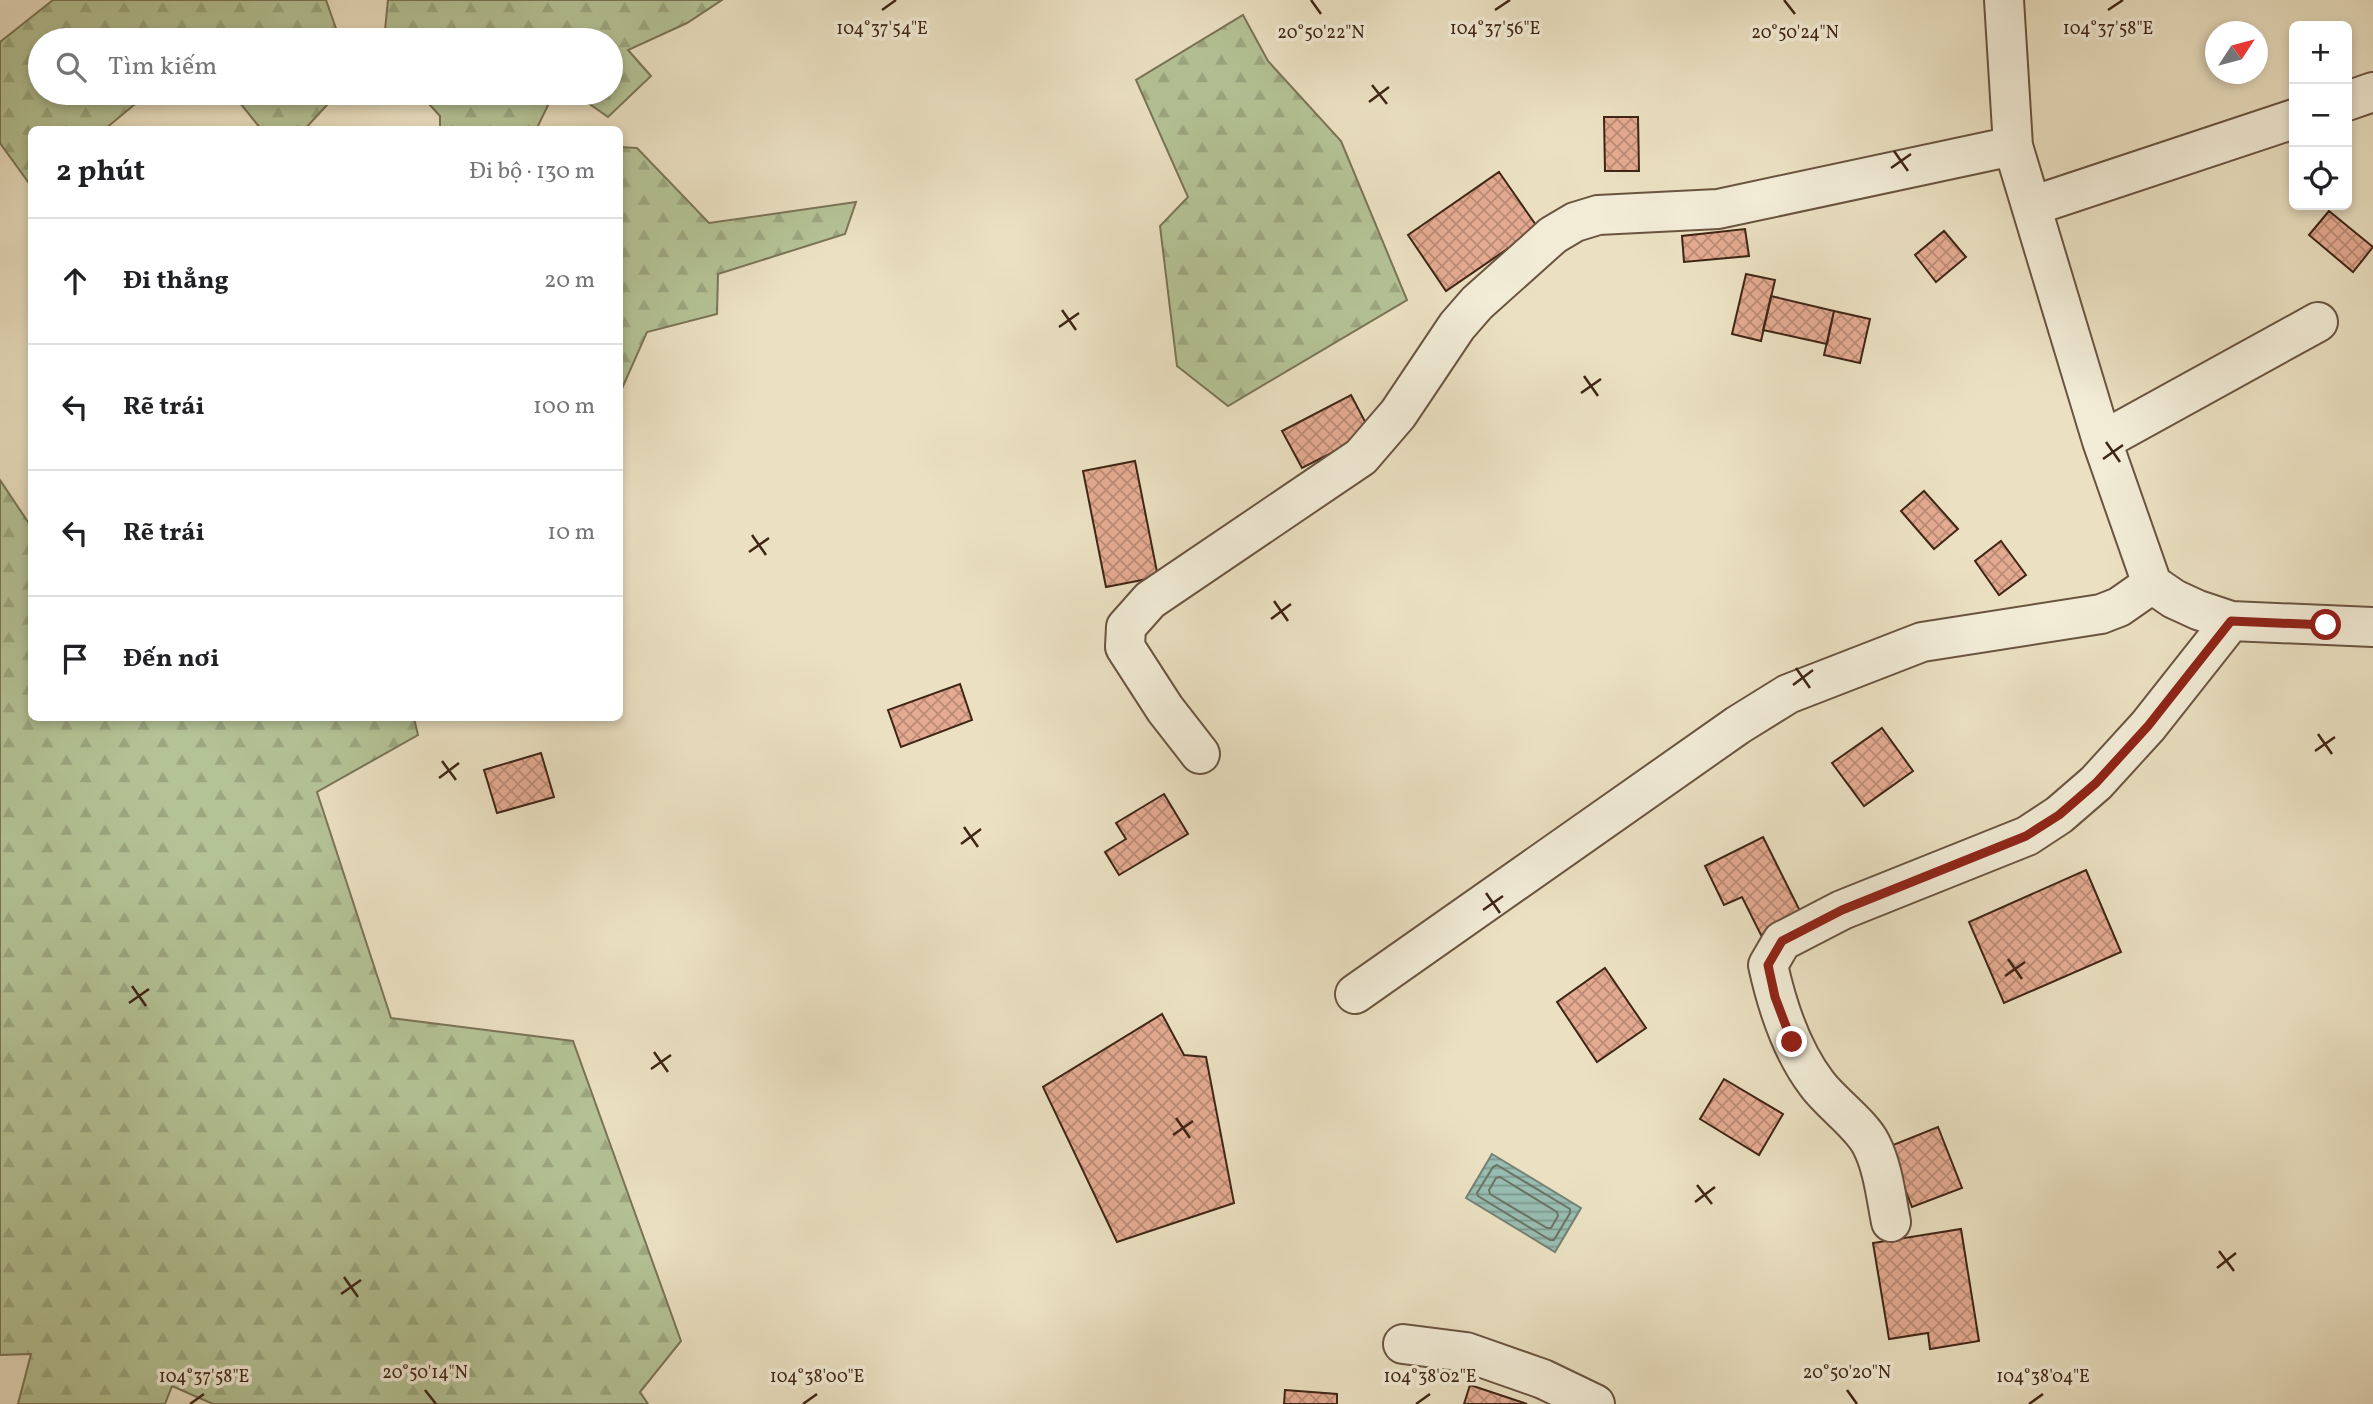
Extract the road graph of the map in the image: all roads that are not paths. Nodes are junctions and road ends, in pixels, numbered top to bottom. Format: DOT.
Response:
graph roads {
  1 [pos="2004,0"];
  2 [pos="2373,92"];
  3 [pos="2352,99"];
  4 [pos="2289,121"];
  5 [pos="2013,146"];
  6 [pos="2032,206"];
  7 [pos="2318,322"];
  8 [pos="2102,441"];
  9 [pos="2152,584"];
  10 [pos="2231,621"];
  11 [pos="2373,627"];
  12 [pos="1200,754"];
  13 [pos="1355,994"];
  14 [pos="1891,1222"];
  15 [pos="1403,1344"];
  16 [pos="1595,1404"];
  1 -- 5 [label="street"];
  2 -- 3 [label="street"];
  4 -- 6 [label="street"];
  5 -- 6 [label="street"];
  5 -- 12 [label="street"];
  6 -- 8 [label="street"];
  7 -- 8 [label="street"];
  8 -- 9 [label="street"];
  9 -- 10 [label="street"];
  9 -- 13 [label="street"];
  10 -- 11 [label="street"];
  10 -- 14 [label="street"];
  15 -- 16 [label="street"];
}
